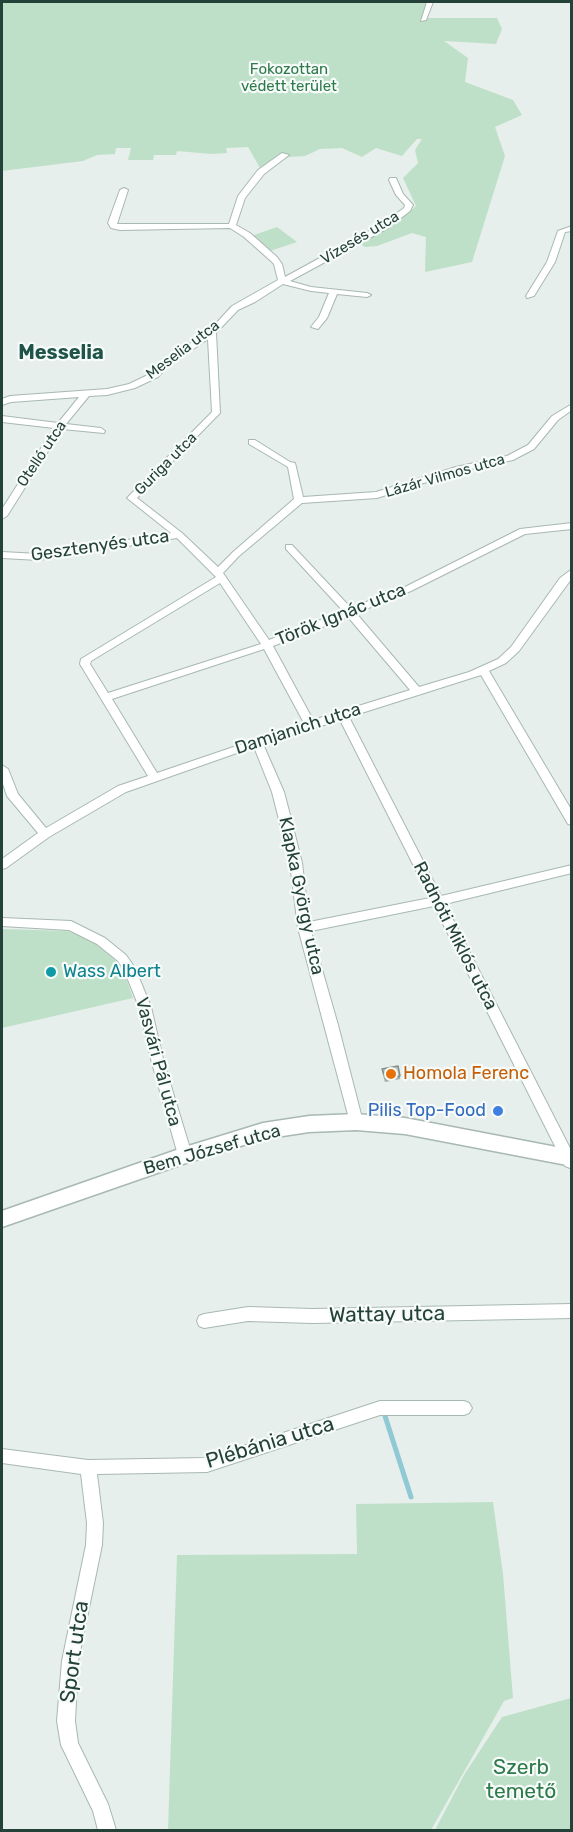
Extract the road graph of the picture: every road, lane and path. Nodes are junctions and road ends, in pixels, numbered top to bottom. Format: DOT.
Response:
graph roads {
  1 [pos="430,2"];
  2 [pos="423,20"];
  3 [pos="285,155"];
  4 [pos="393,180"];
  5 [pos="124,190"];
  6 [pos="232,226"];
  7 [pos="572,228"];
  8 [pos="282,281"];
  9 [pos="332,291"];
  10 [pos="367,296"];
  11 [pos="530,296"];
  12 [pos="315,327"];
  13 [pos="212,333"];
  14 [pos="85,394"];
  15 [pos="2,402"];
  16 [pos="572,406"];
  17 [pos="567,414"];
  18 [pos="2,419"];
  19 [pos="59,427"];
  20 [pos="101,431"];
  21 [pos="252,442"];
  22 [pos="299,500"];
  23 [pos="2,516"];
  24 [pos="572,526"];
  25 [pos="179,535"];
  26 [pos="289,548"];
  27 [pos="2,555"];
  28 [pos="572,572"];
  29 [pos="219,576"];
  30 [pos="563,579"];
  31 [pos="572,591"];
  32 [pos="349,612"];
  33 [pos="267,645"];
  34 [pos="483,670"];
  35 [pos="416,691"];
  36 [pos="105,698"];
  37 [pos="342,714"];
  38 [pos="310,724"];
  39 [pos="257,742"];
  40 [pos="2,772"];
  41 [pos="154,777"];
  42 [pos="572,821"];
  43 [pos="45,834"];
  44 [pos="2,865"];
  45 [pos="572,869"];
  46 [pos="438,901"];
  47 [pos="2,922"];
  48 [pos="303,928"];
  49 [pos="356,1122"];
  50 [pos="185,1155"];
  51 [pos="570,1160"];
  52 [pos="2,1219"];
  53 [pos="572,1311"];
  54 [pos="204,1321"];
  55 [pos="464,1408"];
  56 [pos="2,1456"];
  57 [pos="88,1467"];
  58 [pos="107,1830"];
  1 -- 2 [label="street"];
  3 -- 6 [label="street"];
  4 -- 8 [label="street, Vízesés utca"];
  5 -- 6 [label="street"];
  6 -- 8 [label="street"];
  7 -- 11 [label="street"];
  8 -- 9 [label="street"];
  8 -- 13 [label="street, Meselia utca"];
  9 -- 10 [label="street"];
  9 -- 12 [label="street"];
  13 -- 14 [label="street, Meselia utca"];
  13 -- 25 [label="street, Guriga utca"];
  14 -- 15 [label="street, Meselia utca"];
  14 -- 19 [label="street, Otelló utca"];
  16 -- 17 [label="street, Lázár Vilmos utca"];
  17 -- 22 [label="street, Lázár Vilmos utca"];
  18 -- 19 [label="street"];
  19 -- 20 [label="street"];
  19 -- 23 [label="street, Otelló utca"];
  21 -- 22 [label="street"];
  22 -- 29 [label="street"];
  24 -- 32 [label="street, Török Ignác utca"];
  25 -- 27 [label="street, Gesztenyés utca"];
  25 -- 29 [label="street, Gesztenyés utca"];
  26 -- 32 [label="street"];
  28 -- 30 [label="street, Damjanich utca"];
  29 -- 33 [label="street, Gesztenyés utca"];
  29 -- 36 [label="street"];
  30 -- 31 [label="street"];
  30 -- 34 [label="street, Damjanich utca"];
  32 -- 33 [label="street, Török Ignác utca"];
  32 -- 35 [label="street"];
  33 -- 36 [label="street, Török Ignác utca"];
  33 -- 38 [label="street, Gesztenyés utca"];
  34 -- 35 [label="street, Damjanich utca"];
  34 -- 42 [label="street"];
  35 -- 37 [label="street, Damjanich utca"];
  36 -- 41 [label="street"];
  37 -- 38 [label="street, Damjanich utca"];
  37 -- 46 [label="street, Radnóti Miklós utca"];
  38 -- 39 [label="street, Damjanich utca"];
  39 -- 41 [label="street, Damjanich utca"];
  39 -- 48 [label="street, Klapka György utca"];
  40 -- 43 [label="street"];
  41 -- 43 [label="street, Damjanich utca"];
  43 -- 44 [label="street, Damjanich utca"];
  45 -- 46 [label="street"];
  46 -- 48 [label="street"];
  46 -- 51 [label="street, Radnóti Miklós utca"];
  47 -- 50 [label="street, Vasvári Pál utca"];
  48 -- 49 [label="street, Klapka György utca"];
  49 -- 50 [label="street, Bem József utca"];
  49 -- 51 [label="street, Bem József utca"];
  50 -- 52 [label="street, Bem József utca"];
  53 -- 54 [label="street, Wattay utca"];
  55 -- 57 [label="street, Plébánia utca"];
  56 -- 57 [label="street, Plébánia utca"];
  57 -- 58 [label="street, Sport utca"];
}
